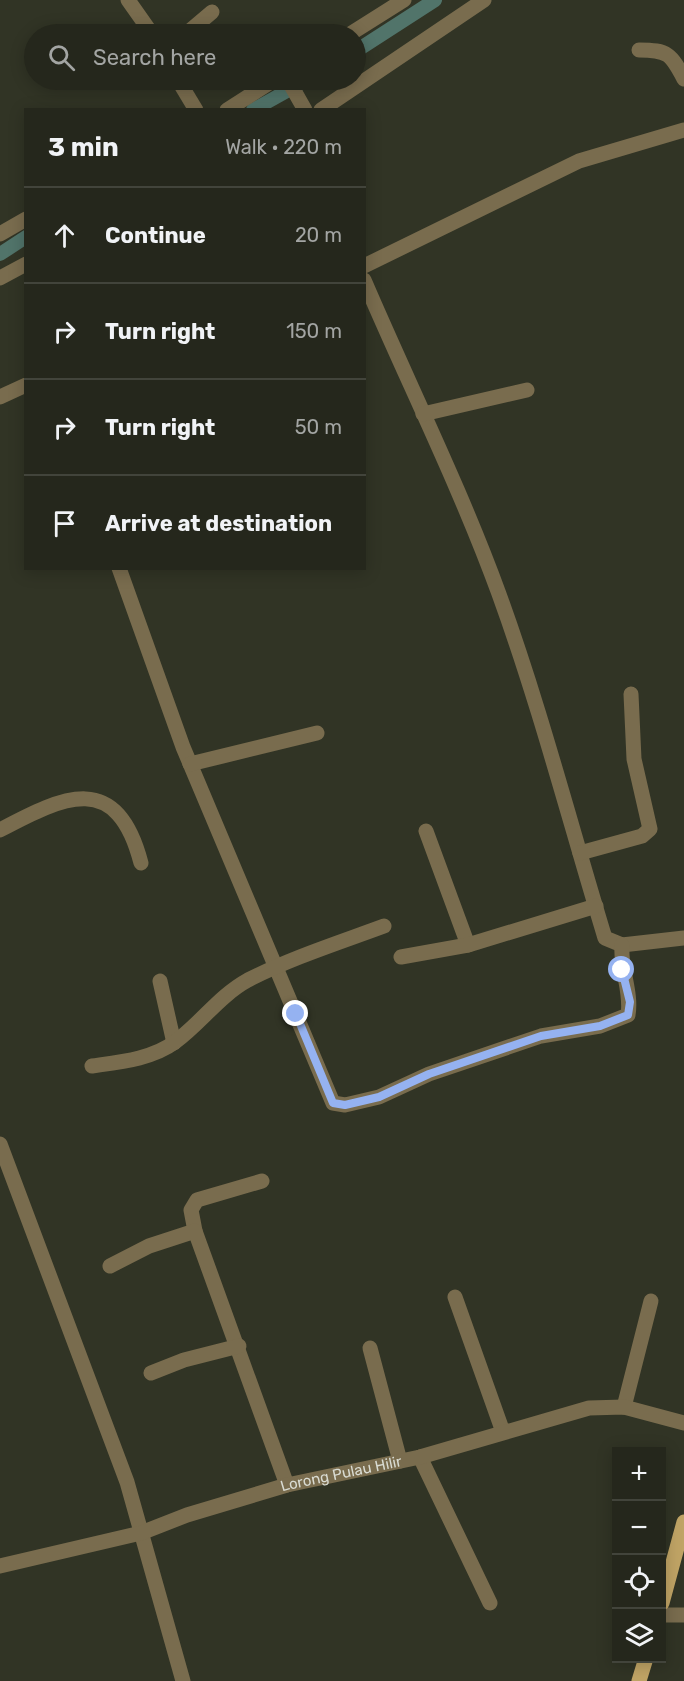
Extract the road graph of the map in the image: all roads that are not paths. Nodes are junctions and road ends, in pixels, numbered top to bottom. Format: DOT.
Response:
graph roads {
  1 [pos="128,0"];
  2 [pos="404,0"];
  3 [pos="484,0"];
  4 [pos="212,12"];
  5 [pos="145,24"];
  6 [pos="198,24"];
  7 [pos="366,24"];
  8 [pos="639,50"];
  9 [pos="684,79"];
  10 [pos="366,80"];
  11 [pos="184,90"];
  12 [pos="258,90"];
  13 [pos="294,90"];
  14 [pos="351,90"];
  15 [pos="195,108"];
  16 [pos="230,108"];
  17 [pos="304,108"];
  18 [pos="324,108"];
  19 [pos="684,130"];
  20 [pos="24,220"];
  21 [pos="0,234"];
  22 [pos="24,265"];
  23 [pos="366,265"];
  24 [pos="0,278"];
  25 [pos="366,285"];
  26 [pos="24,386"];
  27 [pos="527,390"];
  28 [pos="0,397"];
  29 [pos="423,414"];
  30 [pos="120,570"];
  31 [pos="631,694"];
  32 [pos="318,733"];
  33 [pos="190,764"];
  34 [pos="0,830"];
  35 [pos="426,831"];
  36 [pos="580,853"];
  37 [pos="141,862"];
  38 [pos="596,906"];
  39 [pos="384,926"];
  40 [pos="684,938"];
  41 [pos="468,945"];
  42 [pos="622,945"];
  43 [pos="401,957"];
  44 [pos="276,967"];
  45 [pos="160,981"];
  46 [pos="174,1043"];
  47 [pos="92,1066"];
  48 [pos="0,1144"];
  49 [pos="262,1181"];
  50 [pos="195,1231"];
  51 [pos="110,1266"];
  52 [pos="456,1298"];
  53 [pos="651,1301"];
  54 [pos="239,1346"];
  55 [pos="370,1348"];
  56 [pos="151,1373"];
  57 [pos="624,1407"];
  58 [pos="684,1423"];
  59 [pos="503,1432"];
  60 [pos="420,1457"];
  61 [pos="400,1461"];
  62 [pos="287,1485"];
  63 [pos="684,1522"];
  64 [pos="141,1533"];
  65 [pos="680,1548"];
  66 [pos="0,1566"];
  67 [pos="666,1591"];
  68 [pos="490,1603"];
  69 [pos="666,1615"];
  70 [pos="684,1615"];
  71 [pos="645,1663"];
  72 [pos="183,1681"];
  73 [pos="639,1681"];
  1 -- 5 [label="street"];
  2 -- 7 [label="street"];
  3 -- 10 [label="street"];
  4 -- 6 [label="street"];
  8 -- 9 [label="street"];
  11 -- 15 [label="street"];
  12 -- 16 [label="street"];
  13 -- 17 [label="street"];
  14 -- 18 [label="street"];
  19 -- 23 [label="street"];
  20 -- 21 [label="street"];
  22 -- 24 [label="street"];
  25 -- 29 [label="street"];
  26 -- 28 [label="street"];
  27 -- 29 [label="street"];
  29 -- 36 [label="street"];
  30 -- 33 [label="street"];
  31 -- 36 [label="street"];
  32 -- 33 [label="street"];
  33 -- 44 [label="street"];
  34 -- 37 [label="street"];
  35 -- 41 [label="street"];
  36 -- 38 [label="street"];
  38 -- 41 [label="street"];
  38 -- 42 [label="street"];
  39 -- 44 [label="street"];
  40 -- 42 [label="street"];
  41 -- 43 [label="street"];
  42 -- 44 [label="street"];
  44 -- 46 [label="street"];
  45 -- 46 [label="street"];
  46 -- 47 [label="street"];
  48 -- 64 [label="street"];
  49 -- 50 [label="street"];
  50 -- 51 [label="street"];
  50 -- 54 [label="street"];
  52 -- 59 [label="street"];
  53 -- 57 [label="street"];
  54 -- 56 [label="street"];
  54 -- 62 [label="street"];
  55 -- 61 [label="street"];
  57 -- 58 [label="street, Lorong Pulau Hilir"];
  57 -- 59 [label="street, Lorong Pulau Hilir"];
  59 -- 60 [label="street, Lorong Pulau Hilir"];
  60 -- 61 [label="street, Lorong Pulau Hilir"];
  60 -- 68 [label="street"];
  61 -- 62 [label="street, Lorong Pulau Hilir"];
  62 -- 64 [label="street, Lorong Pulau Hilir"];
  63 -- 65 [label="main road"];
  64 -- 66 [label="street, Lorong Pulau Hilir"];
  64 -- 72 [label="street"];
  65 -- 67 [label="main road"];
  69 -- 70 [label="street"];
  71 -- 73 [label="main road"];
}
